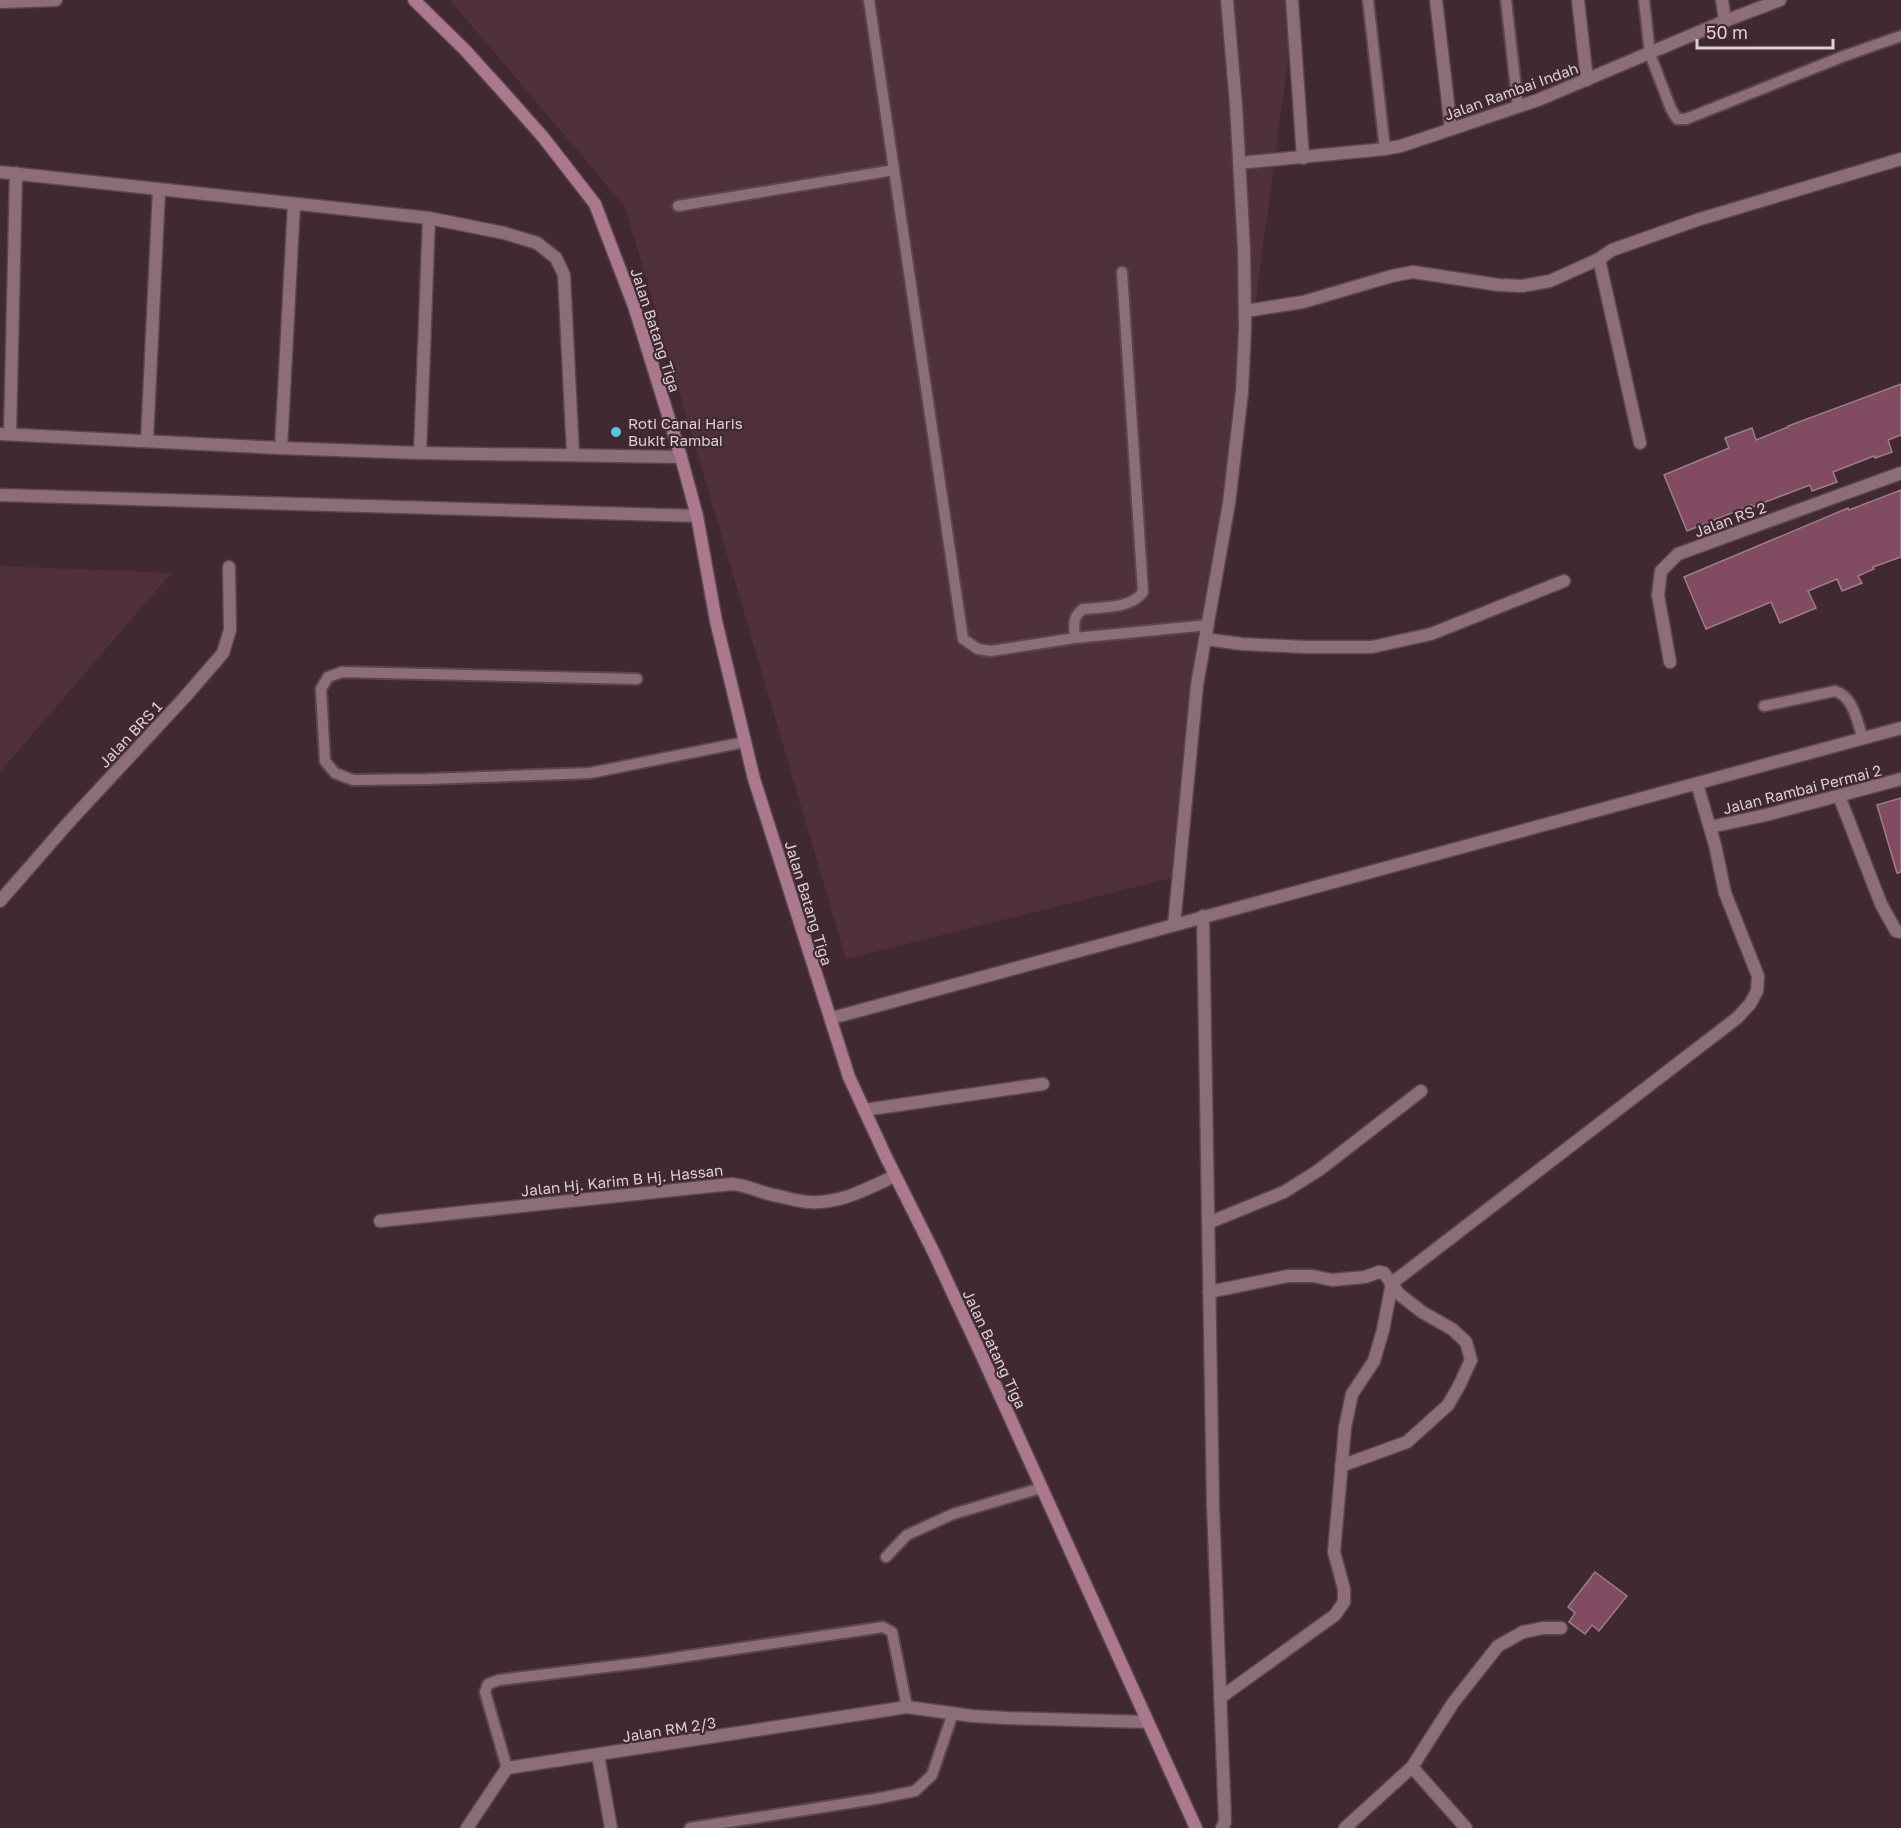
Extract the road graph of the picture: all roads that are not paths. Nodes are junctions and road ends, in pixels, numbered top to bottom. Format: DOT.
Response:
graph roads {
  1 [pos="56,0"];
  2 [pos="414,0"];
  3 [pos="869,0"];
  4 [pos="1227,0"];
  5 [pos="1292,0"];
  6 [pos="1368,0"];
  7 [pos="1436,0"];
  8 [pos="1506,0"];
  9 [pos="1578,0"];
  10 [pos="1644,0"];
  11 [pos="1722,0"];
  12 [pos="1780,0"];
  13 [pos="0,2"];
  14 [pos="1725,21"];
  15 [pos="1901,36"];
  16 [pos="1650,54"];
  17 [pos="1587,80"];
  18 [pos="1518,107"];
  19 [pos="1451,129"];
  20 [pos="1384,149"];
  21 [pos="1303,158"];
  22 [pos="1901,159"];
  23 [pos="1239,163"];
  24 [pos="894,170"];
  25 [pos="0,172"];
  26 [pos="16,173"];
  27 [pos="159,190"];
  28 [pos="294,204"];
  29 [pos="678,207"];
  30 [pos="429,218"];
  31 [pos="1599,259"];
  32 [pos="1122,272"];
  33 [pos="1245,311"];
  34 [pos="5,434"];
  35 [pos="147,440"];
  36 [pos="1640,443"];
  37 [pos="281,448"];
  38 [pos="420,453"];
  39 [pos="573,454"];
  40 [pos="681,458"];
  41 [pos="1901,473"];
  42 [pos="0,495"];
  43 [pos="697,516"];
  44 [pos="229,567"];
  45 [pos="1564,581"];
  46 [pos="1208,625"];
  47 [pos="1074,638"];
  48 [pos="1205,639"];
  49 [pos="1670,662"];
  50 [pos="637,680"];
  51 [pos="1764,706"];
  52 [pos="1901,728"];
  53 [pos="1863,739"];
  54 [pos="745,742"];
  55 [pos="1901,779"];
  56 [pos="1697,784"];
  57 [pos="1839,796"];
  58 [pos="1710,827"];
  59 [pos="0,901"];
  60 [pos="1203,916"];
  61 [pos="1174,925"];
  62 [pos="1901,932"];
  63 [pos="832,1018"];
  64 [pos="1043,1084"];
  65 [pos="1421,1091"];
  66 [pos="864,1110"];
  67 [pos="895,1176"];
  68 [pos="380,1221"];
  69 [pos="1208,1223"];
  70 [pos="1392,1283"];
  71 [pos="1209,1292"];
  72 [pos="1341,1466"];
  73 [pos="1041,1488"];
  74 [pos="886,1557"];
  75 [pos="1562,1628"];
  76 [pos="1220,1698"];
  77 [pos="907,1707"];
  78 [pos="953,1713"];
  79 [pos="1147,1722"];
  80 [pos="598,1755"];
  81 [pos="1412,1767"];
  82 [pos="507,1768"];
  83 [pos="467,1828"];
  84 [pos="611,1828"];
  85 [pos="690,1828"];
  86 [pos="1196,1828"];
  87 [pos="1222,1828"];
  88 [pos="1345,1828"];
  89 [pos="1466,1828"];
  1 -- 13 [label="street"];
  2 -- 40 [label="main road, Jalan Batang Tiga"];
  3 -- 24 [label="lane"];
  4 -- 23 [label="street"];
  5 -- 21 [label="street"];
  6 -- 20 [label="lane"];
  7 -- 19 [label="street"];
  8 -- 18 [label="lane"];
  9 -- 17 [label="street"];
  10 -- 16 [label="lane"];
  11 -- 14 [label="street"];
  12 -- 14 [label="street, Jalan Rambai Indah"];
  14 -- 16 [label="street, Jalan Rambai Indah"];
  15 -- 16 [label="lane"];
  16 -- 17 [label="street, Jalan Rambai Indah"];
  17 -- 18 [label="street, Jalan Rambai Indah"];
  18 -- 19 [label="street, Jalan Rambai Indah"];
  19 -- 20 [label="street, Jalan Rambai Indah"];
  20 -- 21 [label="street, Jalan Rambai Indah"];
  21 -- 23 [label="street, Jalan Rambai Indah"];
  22 -- 31 [label="street"];
  23 -- 33 [label="street"];
  24 -- 29 [label="lane"];
  24 -- 47 [label="lane"];
  25 -- 26 [label="street"];
  26 -- 27 [label="street"];
  26 -- 34 [label="street"];
  27 -- 28 [label="street"];
  27 -- 35 [label="street"];
  28 -- 30 [label="street"];
  28 -- 37 [label="street"];
  30 -- 38 [label="street"];
  30 -- 39 [label="street"];
  31 -- 33 [label="street"];
  31 -- 36 [label="street"];
  32 -- 47 [label="lane"];
  33 -- 46 [label="street"];
  34 -- 35 [label="street"];
  35 -- 37 [label="street"];
  37 -- 38 [label="street"];
  38 -- 39 [label="street"];
  39 -- 40 [label="street"];
  40 -- 43 [label="main road, Jalan Batang Tiga"];
  41 -- 49 [label="street, Jalan RS 2"];
  42 -- 43 [label="street"];
  43 -- 54 [label="main road, Jalan Batang Tiga"];
  44 -- 59 [label="street, Jalan BRS 1"];
  45 -- 48 [label="street"];
  46 -- 47 [label="lane"];
  46 -- 48 [label="street"];
  48 -- 61 [label="street"];
  50 -- 54 [label="lane"];
  51 -- 53 [label="lane"];
  52 -- 53 [label="street"];
  53 -- 56 [label="street"];
  54 -- 63 [label="main road, Jalan Batang Tiga"];
  55 -- 57 [label="street, Jalan Rambai Permai 2"];
  56 -- 58 [label="street"];
  56 -- 60 [label="street"];
  57 -- 58 [label="street, Jalan Rambai Permai 2"];
  57 -- 62 [label="street"];
  58 -- 70 [label="street"];
  60 -- 61 [label="street"];
  60 -- 69 [label="street"];
  61 -- 63 [label="street"];
  63 -- 66 [label="main road, Jalan Batang Tiga"];
  64 -- 66 [label="street"];
  65 -- 69 [label="street"];
  66 -- 67 [label="main road, Jalan Batang Tiga"];
  67 -- 68 [label="street, Jalan Hj. Karim B Hj. Hassan"];
  67 -- 73 [label="main road, Jalan Batang Tiga"];
  69 -- 71 [label="street"];
  70 -- 71 [label="street"];
  70 -- 72 [label="street"];
  70 -- 72 [label="street"];
  71 -- 76 [label="street"];
  72 -- 76 [label="street"];
  73 -- 74 [label="lane"];
  73 -- 79 [label="main road, Jalan Batang Tiga"];
  75 -- 81 [label="street"];
  76 -- 87 [label="street"];
  77 -- 78 [label="street, Jalan RM 2/3"];
  77 -- 80 [label="street, Jalan RM 2/3"];
  77 -- 82 [label="lane"];
  78 -- 79 [label="street, Jalan RM 2/3"];
  78 -- 85 [label="lane"];
  79 -- 86 [label="main road, Jalan Batang Tiga"];
  80 -- 82 [label="street, Jalan RM 2/3"];
  80 -- 84 [label="street"];
  81 -- 88 [label="street"];
  81 -- 89 [label="street"];
  82 -- 83 [label="street"];
}
